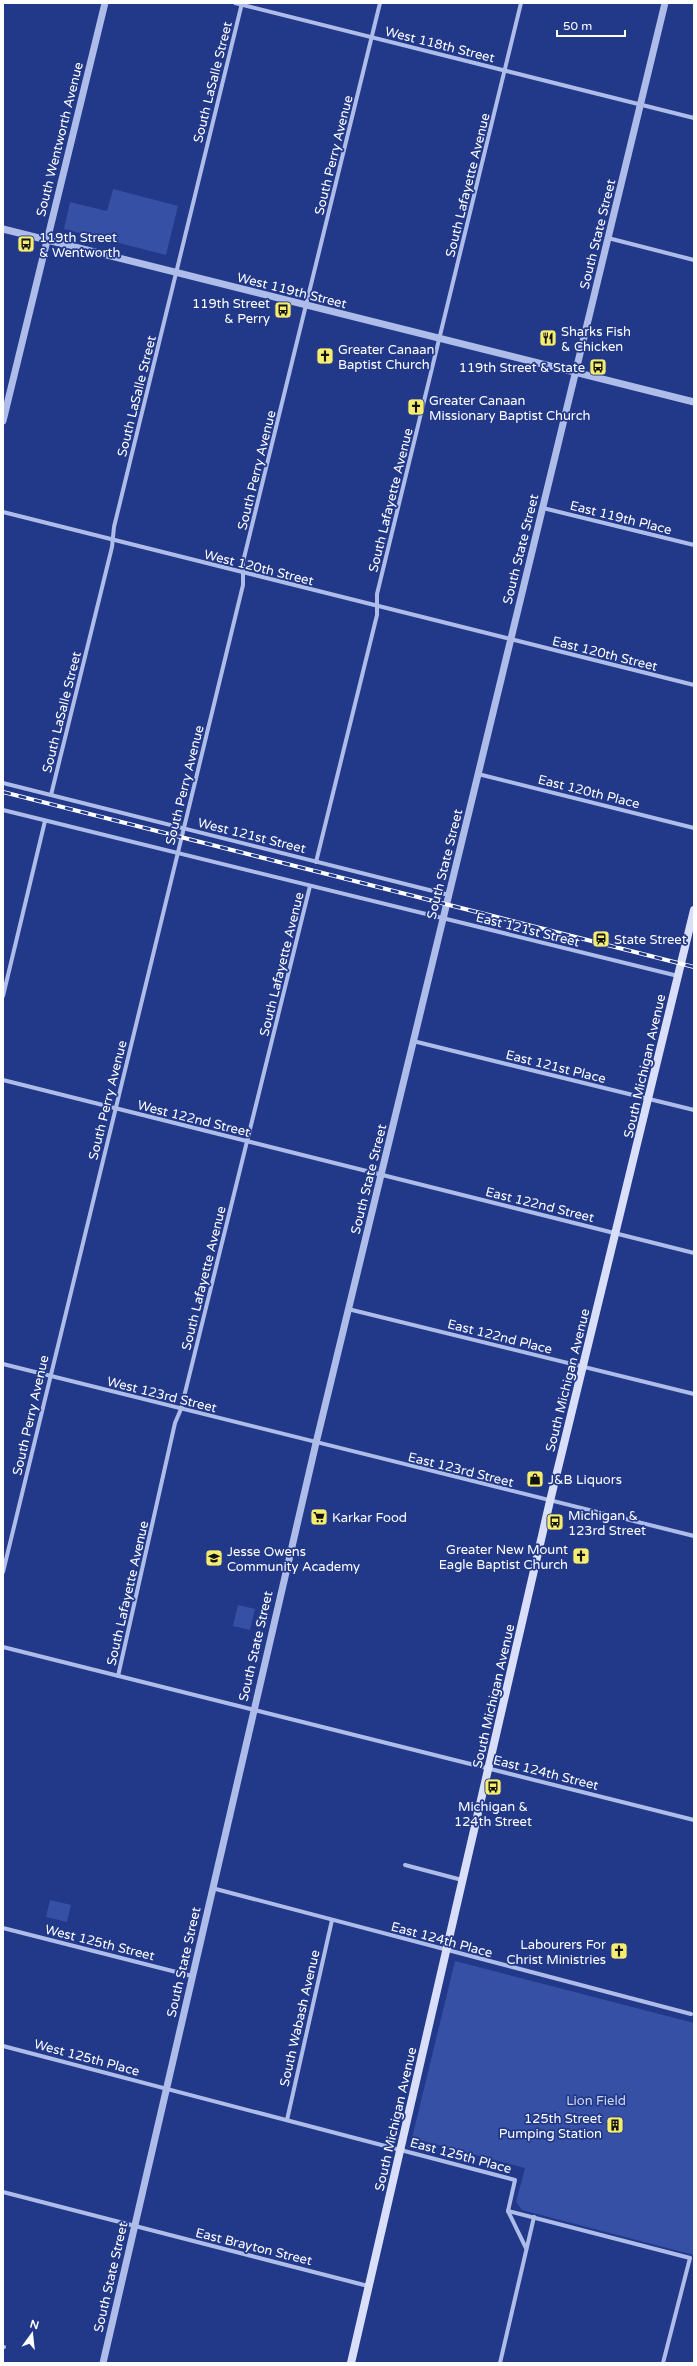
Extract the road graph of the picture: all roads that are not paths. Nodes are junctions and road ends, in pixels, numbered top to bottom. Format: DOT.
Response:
graph roads {
  1 [pos="105,3"];
  2 [pos="235,3"];
  3 [pos="380,3"];
  4 [pos="521,3"];
  5 [pos="665,3"];
  6 [pos="242,4"];
  7 [pos="372,37"];
  8 [pos="505,71"];
  9 [pos="640,105"];
  10 [pos="694,118"];
  11 [pos="3,229"];
  12 [pos="608,238"];
  13 [pos="47,241"];
  14 [pos="694,260"];
  15 [pos="176,273"];
  16 [pos="307,306"];
  17 [pos="440,339"];
  18 [pos="575,373"];
  19 [pos="694,402"];
  20 [pos="3,421"];
  21 [pos="543,508"];
  22 [pos="3,512"];
  23 [pos="112,540"];
  24 [pos="694,545"];
  25 [pos="244,573"];
  26 [pos="376,606"];
  27 [pos="511,640"];
  28 [pos="694,686"];
  29 [pos="478,774"];
  30 [pos="3,783"];
  31 [pos="51,795"];
  32 [pos="3,810"];
  33 [pos="45,821"];
  34 [pos="184,828"];
  35 [pos="694,828"];
  36 [pos="178,853"];
  37 [pos="316,862"];
  38 [pos="310,886"];
  39 [pos="449,895"];
  40 [pos="694,910"];
  41 [pos="443,919"];
  42 [pos="678,976"];
  43 [pos="3,996"];
  44 [pos="413,1041"];
  45 [pos="3,1080"];
  46 [pos="648,1099"];
  47 [pos="116,1109"];
  48 [pos="694,1110"];
  49 [pos="247,1142"];
  50 [pos="381,1176"];
  51 [pos="616,1234"];
  52 [pos="694,1253"];
  53 [pos="348,1309"];
  54 [pos="3,1364"];
  55 [pos="583,1367"];
  56 [pos="50,1375"];
  57 [pos="694,1394"];
  58 [pos="181,1409"];
  59 [pos="316,1443"];
  60 [pos="550,1501"];
  61 [pos="694,1536"];
  62 [pos="3,1572"];
  63 [pos="3,1647"];
  64 [pos="118,1676"];
  65 [pos="253,1710"];
  66 [pos="488,1768"];
  67 [pos="694,1820"];
  68 [pos="405,1865"];
  69 [pos="463,1880"];
  70 [pos="212,1888"];
  71 [pos="332,1920"];
  72 [pos="3,1928"];
  73 [pos="447,1950"];
  74 [pos="192,1976"];
  75 [pos="691,2014"];
  76 [pos="3,2046"];
  77 [pos="166,2088"];
  78 [pos="286,2120"];
  79 [pos="401,2149"];
  80 [pos="3,2192"];
  81 [pos="508,2211"];
  82 [pos="534,2218"];
  83 [pos="134,2225"];
  84 [pos="526,2248"];
  85 [pos="368,2286"];
  86 [pos="103,2363"];
  87 [pos="351,2363"];
  88 [pos="500,2363"];
  89 [pos="663,2363"];
  1 -- 13 [label="street, South Wentworth Avenue"];
  2 -- 6 [label="street, West 118th Street"];
  3 -- 7 [label="street, South Perry Avenue"];
  4 -- 8 [label="street, South Lafayette Avenue"];
  5 -- 9 [label="street, South State Street"];
  6 -- 7 [label="street, West 118th Street"];
  6 -- 15 [label="street, South LaSalle Street"];
  7 -- 8 [label="street, West 118th Street"];
  7 -- 16 [label="street, South Perry Avenue"];
  8 -- 9 [label="street, West 118th Street"];
  8 -- 17 [label="street, South Lafayette Avenue"];
  9 -- 10 [label="street, West 118th Street"];
  9 -- 12 [label="street, South State Street"];
  11 -- 13 [label="street, West 119th Street"];
  12 -- 14 [label="street"];
  12 -- 18 [label="street, South State Street"];
  13 -- 15 [label="street, West 119th Street"];
  13 -- 20 [label="street, South Wentworth Avenue"];
  15 -- 16 [label="street, West 119th Street"];
  15 -- 23 [label="street, South LaSalle Street"];
  16 -- 17 [label="street, West 119th Street"];
  16 -- 25 [label="street, South Perry Avenue"];
  17 -- 18 [label="street, West 119th Street"];
  17 -- 26 [label="street, South Lafayette Avenue"];
  18 -- 19 [label="street, West 119th Street"];
  18 -- 21 [label="street, South State Street"];
  21 -- 24 [label="street, East 119th Place"];
  21 -- 27 [label="street, South State Street"];
  22 -- 23 [label="street, West 120th Street"];
  23 -- 25 [label="street, West 120th Street"];
  23 -- 31 [label="street, South LaSalle Street"];
  25 -- 26 [label="street, West 120th Street"];
  25 -- 34 [label="street, South Perry Avenue"];
  26 -- 27 [label="street, West 120th Street"];
  26 -- 37 [label="street, South Lafayette Avenue"];
  27 -- 28 [label="street, East 120th Street"];
  27 -- 29 [label="street, South State Street"];
  29 -- 35 [label="street, East 120th Place"];
  29 -- 39 [label="street, South State Street"];
  30 -- 31 [label="street, West 121st Street"];
  31 -- 34 [label="street, West 121st Street"];
  32 -- 33 [label="street"];
  33 -- 36 [label="street"];
  33 -- 43 [label="street"];
  34 -- 36 [label="street, South Perry Avenue"];
  34 -- 37 [label="street, West 121st Street"];
  36 -- 38 [label="street"];
  36 -- 47 [label="street, South Perry Avenue"];
  37 -- 39 [label="street, West 121st Street"];
  38 -- 41 [label="street"];
  38 -- 49 [label="street, South Lafayette Avenue"];
  39 -- 41 [label="street, South State Street"];
  40 -- 42 [label="main road, South Michigan Avenue"];
  41 -- 42 [label="street, East 121st Street"];
  41 -- 44 [label="street, South State Street"];
  42 -- 46 [label="main road, South Michigan Avenue"];
  44 -- 46 [label="street, East 121st Place"];
  44 -- 50 [label="street, South State Street"];
  45 -- 47 [label="street, West 122nd Street"];
  46 -- 48 [label="street, East 121st Place"];
  46 -- 51 [label="main road, South Michigan Avenue"];
  47 -- 49 [label="street, West 122nd Street"];
  47 -- 56 [label="street, South Perry Avenue"];
  49 -- 50 [label="street, West 122nd Street"];
  49 -- 58 [label="street, South Lafayette Avenue"];
  50 -- 51 [label="street, East 122nd Street"];
  50 -- 53 [label="street, South State Street"];
  51 -- 52 [label="street, East 122nd Street"];
  51 -- 55 [label="main road, South Michigan Avenue"];
  53 -- 55 [label="street, East 122nd Place"];
  53 -- 59 [label="street, South State Street"];
  54 -- 56 [label="street, West 123rd Street"];
  55 -- 57 [label="street, East 122nd Place"];
  55 -- 60 [label="main road, South Michigan Avenue"];
  56 -- 58 [label="street, West 123rd Street"];
  56 -- 62 [label="street, South Perry Avenue"];
  58 -- 59 [label="street, West 123rd Street"];
  58 -- 64 [label="street, South Lafayette Avenue"];
  59 -- 60 [label="street, East 123rd Street"];
  59 -- 65 [label="street, South State Street"];
  60 -- 61 [label="street, East 123rd Street"];
  60 -- 66 [label="main road, South Michigan Avenue"];
  63 -- 64 [label="street, East 124th Street"];
  64 -- 65 [label="street, East 124th Street"];
  65 -- 66 [label="street, East 124th Street"];
  65 -- 70 [label="street, South State Street"];
  66 -- 67 [label="street, East 124th Street"];
  66 -- 69 [label="main road, South Michigan Avenue"];
  68 -- 69 [label="street"];
  69 -- 73 [label="main road, South Michigan Avenue"];
  70 -- 71 [label="street, East 124th Place"];
  70 -- 74 [label="street, South State Street"];
  71 -- 73 [label="street, East 124th Place"];
  71 -- 78 [label="street, South Wabash Avenue"];
  72 -- 74 [label="street, West 125th Street"];
  73 -- 75 [label="street, East 124th Place"];
  73 -- 79 [label="main road, South Michigan Avenue"];
  74 -- 77 [label="street, South State Street"];
  76 -- 77 [label="street, West 125th Place"];
  77 -- 78 [label="street, East 125th Place"];
  77 -- 83 [label="street, South State Street"];
  78 -- 79 [label="street, East 125th Place"];
  79 -- 81 [label="street, East 125th Place"];
  79 -- 85 [label="main road, South Michigan Avenue"];
  80 -- 83 [label="street, East Brayton Street"];
  81 -- 82 [label="street"];
  81 -- 84 [label="street"];
  82 -- 84 [label="street"];
  82 -- 89 [label="street"];
  83 -- 85 [label="street, East Brayton Street"];
  83 -- 86 [label="street, South State Street"];
  84 -- 88 [label="street"];
  85 -- 87 [label="main road, South Michigan Avenue"];
}
